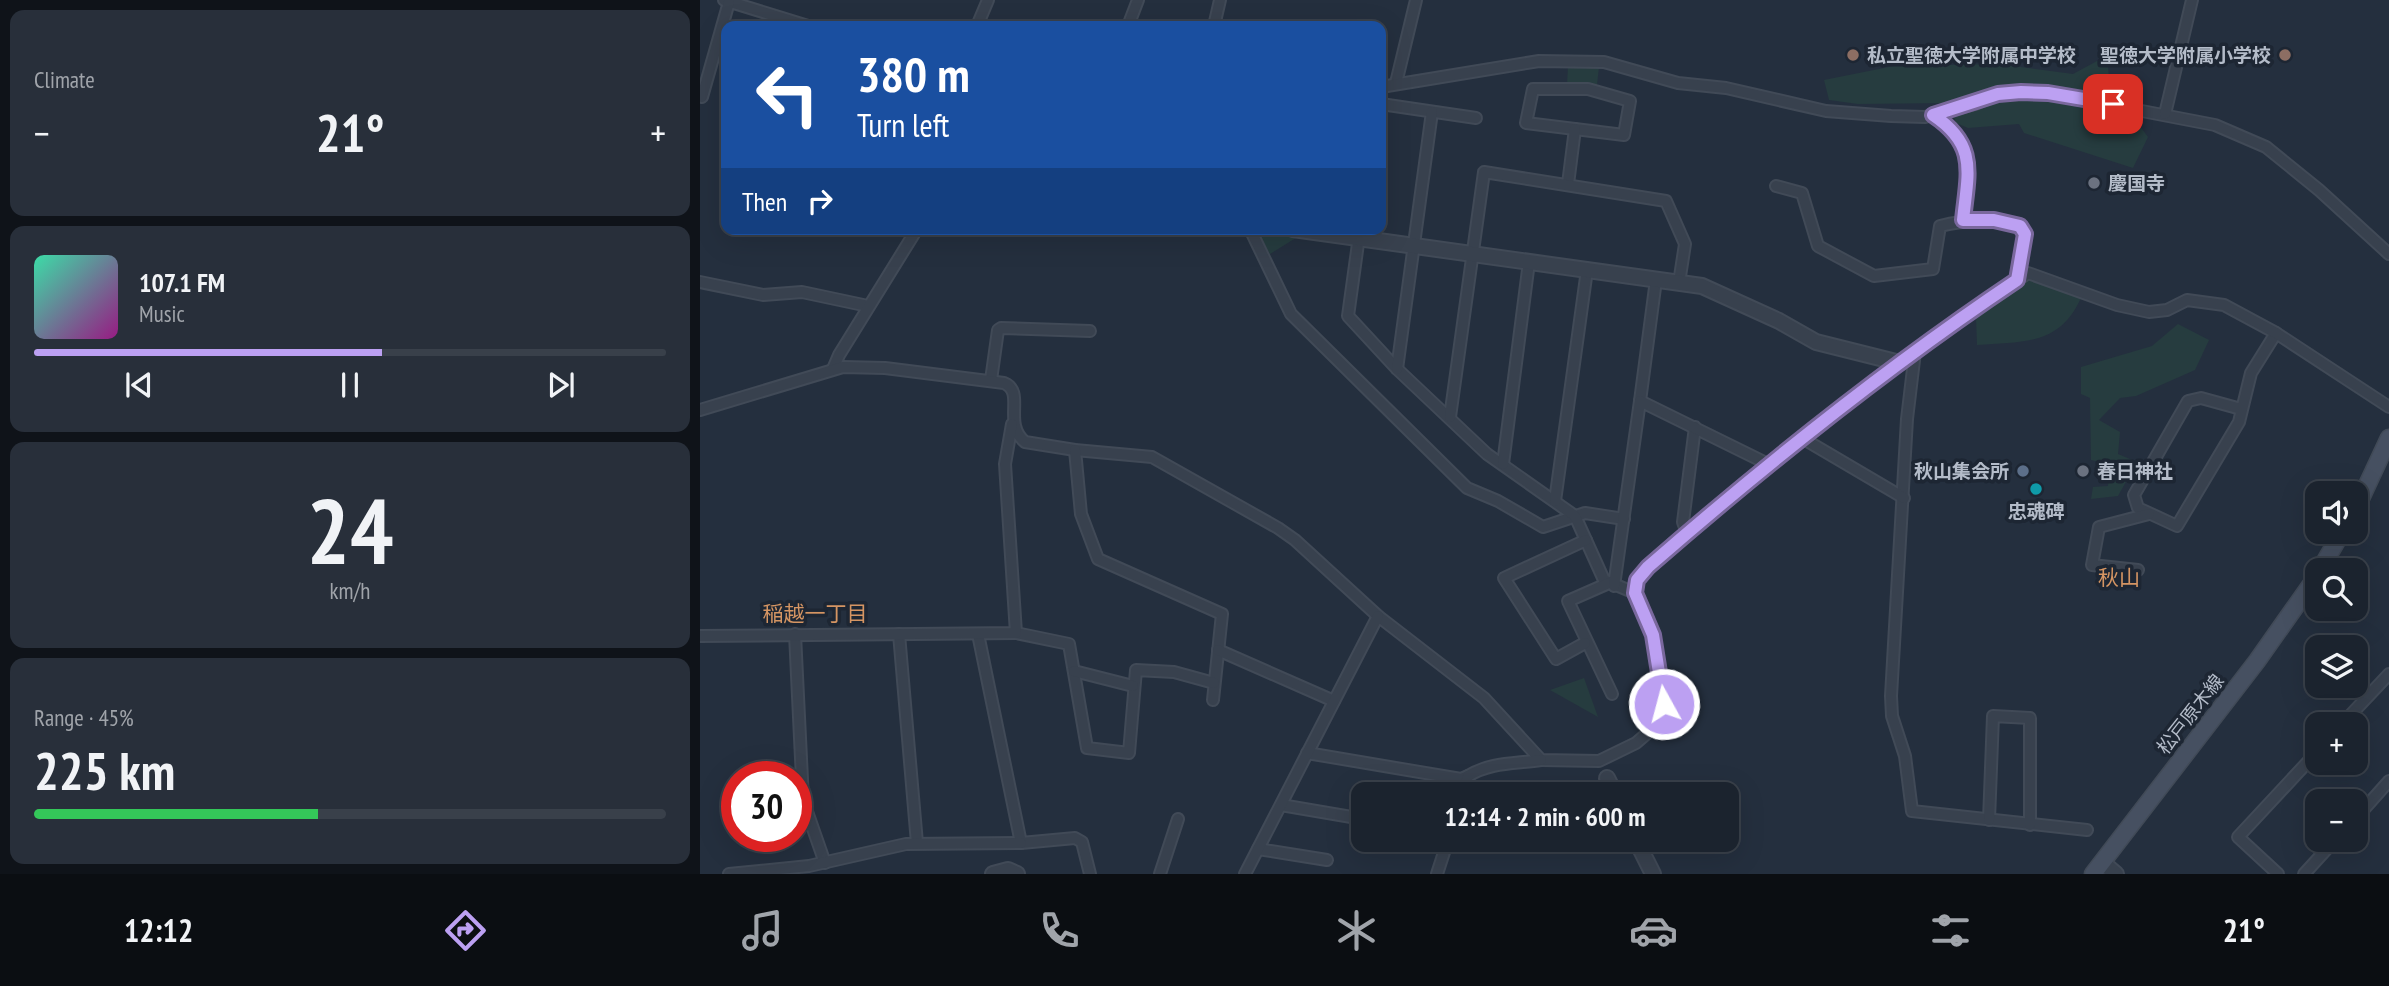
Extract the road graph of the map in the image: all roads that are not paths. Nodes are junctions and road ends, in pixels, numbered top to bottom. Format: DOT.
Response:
graph roads {
  1 [pos="988,0"];
  2 [pos="1138,0"];
  3 [pos="1220,0"];
  4 [pos="1416,0"];
  5 [pos="2192,0"];
  6 [pos="726,1"];
  7 [pos="792,21"];
  8 [pos="979,21"];
  9 [pos="1130,21"];
  10 [pos="1215,21"];
  11 [pos="1396,83"];
  12 [pos="1386,86"];
  13 [pos="702,97"];
  14 [pos="1386,105"];
  15 [pos="1432,112"];
  16 [pos="2165,114"];
  17 [pos="1933,115"];
  18 [pos="1476,118"];
  19 [pos="1575,129"];
  20 [pos="1568,184"];
  21 [pos="1776,186"];
  22 [pos="1963,220"];
  23 [pos="913,235"];
  24 [pos="1253,235"];
  25 [pos="1359,235"];
  26 [pos="1363,235"];
  27 [pos="1414,247"];
  28 [pos="1472,254"];
  29 [pos="2389,254"];
  30 [pos="1529,262"];
  31 [pos="1587,270"];
  32 [pos="1656,280"];
  33 [pos="2017,280"];
  34 [pos="700,282"];
  35 [pos="1679,283"];
  36 [pos="868,306"];
  37 [pos="1090,331"];
  38 [pos="2276,333"];
  39 [pos="1915,352"];
  40 [pos="1900,363"];
  41 [pos="833,369"];
  42 [pos="1398,369"];
  43 [pos="991,380"];
  44 [pos="1640,401"];
  45 [pos="2389,407"];
  46 [pos="2241,409"];
  47 [pos="700,410"];
  48 [pos="1450,417"];
  49 [pos="1012,424"];
  50 [pos="1695,427"];
  51 [pos="1802,438"];
  52 [pos="2389,438"];
  53 [pos="1075,450"];
  54 [pos="1503,464"];
  55 [pos="1768,464"];
  56 [pos="2368,483"];
  57 [pos="1904,498"];
  58 [pos="1555,501"];
  59 [pos="2149,514"];
  60 [pos="1575,516"];
  61 [pos="1624,519"];
  62 [pos="1687,533"];
  63 [pos="1586,540"];
  64 [pos="2138,570"];
  65 [pos="1611,584"];
  66 [pos="1635,593"];
  67 [pos="2305,593"];
  68 [pos="1378,617"];
  69 [pos="1016,633"];
  70 [pos="795,634"];
  71 [pos="899,634"];
  72 [pos="978,634"];
  73 [pos="700,636"];
  74 [pos="1586,643"];
  75 [pos="1218,650"];
  76 [pos="1073,671"];
  77 [pos="2389,674"];
  78 [pos="1214,683"];
  79 [pos="1133,686"];
  80 [pos="1612,694"];
  81 [pos="1213,700"];
  82 [pos="1334,701"];
  83 [pos="2353,712"];
  84 [pos="1307,753"];
  85 [pos="1541,760"];
  86 [pos="1593,762"];
  87 [pos="2305,765"];
  88 [pos="1468,776"];
  89 [pos="1607,778"];
  90 [pos="1466,782"];
  91 [pos="1609,782"];
  92 [pos="2389,782"];
  93 [pos="1281,805"];
  94 [pos="2368,805"];
  95 [pos="1351,816"];
  96 [pos="1178,819"];
  97 [pos="1989,820"];
  98 [pos="2030,825"];
  99 [pos="2087,830"];
  100 [pos="917,843"];
  101 [pos="1021,843"];
  102 [pos="1258,849"];
  103 [pos="1444,852"];
  104 [pos="1642,852"];
  105 [pos="2324,852"];
  106 [pos="1327,860"];
  107 [pos="825,863"];
  108 [pos="2097,868"];
  109 [pos="729,874"];
  110 [pos="993,874"];
  111 [pos="1017,874"];
  112 [pos="1090,874"];
  113 [pos="1160,874"];
  114 [pos="1245,874"];
  115 [pos="1437,874"];
  116 [pos="1653,874"];
  117 [pos="2116,874"];
  118 [pos="2278,874"];
  119 [pos="2304,874"];
  1 -- 8 [label="street"];
  2 -- 9 [label="street"];
  3 -- 10 [label="street"];
  4 -- 11 [label="street"];
  5 -- 16 [label="street"];
  6 -- 7 [label="street"];
  6 -- 13 [label="street"];
  11 -- 12 [label="street"];
  11 -- 17 [label="street"];
  14 -- 15 [label="street"];
  15 -- 18 [label="street"];
  15 -- 27 [label="street"];
  16 -- 17 [label="street"];
  16 -- 29 [label="street"];
  17 -- 22 [label="street"];
  19 -- 19 [label="street"];
  19 -- 20 [label="street"];
  20 -- 28 [label="street"];
  20 -- 35 [label="street"];
  21 -- 22 [label="street"];
  22 -- 33 [label="street"];
  23 -- 36 [label="street"];
  24 -- 60 [label="street"];
  25 -- 42 [label="street"];
  26 -- 27 [label="street"];
  27 -- 28 [label="street"];
  27 -- 42 [label="street"];
  28 -- 30 [label="street"];
  28 -- 48 [label="street"];
  30 -- 31 [label="street"];
  30 -- 54 [label="street"];
  31 -- 32 [label="street"];
  31 -- 58 [label="street"];
  32 -- 35 [label="street"];
  32 -- 44 [label="street"];
  33 -- 38 [label="street"];
  33 -- 39 [label="street"];
  34 -- 36 [label="street"];
  35 -- 40 [label="street"];
  36 -- 41 [label="street"];
  37 -- 43 [label="street"];
  38 -- 45 [label="street"];
  38 -- 46 [label="street"];
  39 -- 40 [label="street"];
  39 -- 57 [label="street"];
  40 -- 51 [label="street"];
  41 -- 43 [label="street"];
  41 -- 47 [label="street"];
  42 -- 48 [label="street"];
  43 -- 49 [label="street"];
  44 -- 50 [label="street"];
  44 -- 61 [label="street"];
  46 -- 59 [label="street"];
  46 -- 59 [label="street"];
  48 -- 54 [label="street"];
  49 -- 53 [label="street"];
  49 -- 69 [label="street"];
  50 -- 55 [label="street"];
  50 -- 62 [label="street"];
  51 -- 55 [label="street"];
  51 -- 57 [label="street"];
  52 -- 56 [label="main road"];
  53 -- 68 [label="street"];
  53 -- 75 [label="street"];
  54 -- 58 [label="street"];
  55 -- 62 [label="street"];
  57 -- 97 [label="street"];
  58 -- 60 [label="street"];
  59 -- 64 [label="street"];
  60 -- 61 [label="street"];
  60 -- 63 [label="street"];
  61 -- 65 [label="street"];
  62 -- 66 [label="street"];
  63 -- 65 [label="street"];
  63 -- 74 [label="street"];
  65 -- 66 [label="street"];
  65 -- 74 [label="street"];
  66 -- 86 [label="street"];
  67 -- 108 [label="main road, 松戸原木線"];
  68 -- 82 [label="street"];
  68 -- 85 [label="street"];
  69 -- 72 [label="street"];
  69 -- 76 [label="street"];
  70 -- 71 [label="street"];
  70 -- 73 [label="street"];
  70 -- 107 [label="street"];
  71 -- 72 [label="street"];
  71 -- 100 [label="street"];
  72 -- 101 [label="street"];
  74 -- 80 [label="street"];
  75 -- 78 [label="street"];
  75 -- 82 [label="street"];
  76 -- 79 [label="street"];
  76 -- 79 [label="street"];
  77 -- 83 [label="street"];
  78 -- 79 [label="street"];
  78 -- 81 [label="street"];
  82 -- 84 [label="street"];
  84 -- 88 [label="street"];
  84 -- 93 [label="street"];
  85 -- 86 [label="street"];
  85 -- 88 [label="street"];
  86 -- 89 [label="street"];
  87 -- 118 [label="street"];
  88 -- 90 [label="street"];
  89 -- 91 [label="street"];
  92 -- 94 [label="street"];
  93 -- 95 [label="street"];
  93 -- 102 [label="street"];
  96 -- 113 [label="street"];
  97 -- 98 [label="street"];
  97 -- 98 [label="street"];
  98 -- 99 [label="street"];
  100 -- 101 [label="street"];
  100 -- 107 [label="street"];
  101 -- 112 [label="street"];
  102 -- 106 [label="street"];
  102 -- 114 [label="street"];
  103 -- 115 [label="street"];
  104 -- 116 [label="street"];
  105 -- 119 [label="street"];
  107 -- 109 [label="street"];
  108 -- 117 [label="street"];
  110 -- 111 [label="street"];
}
